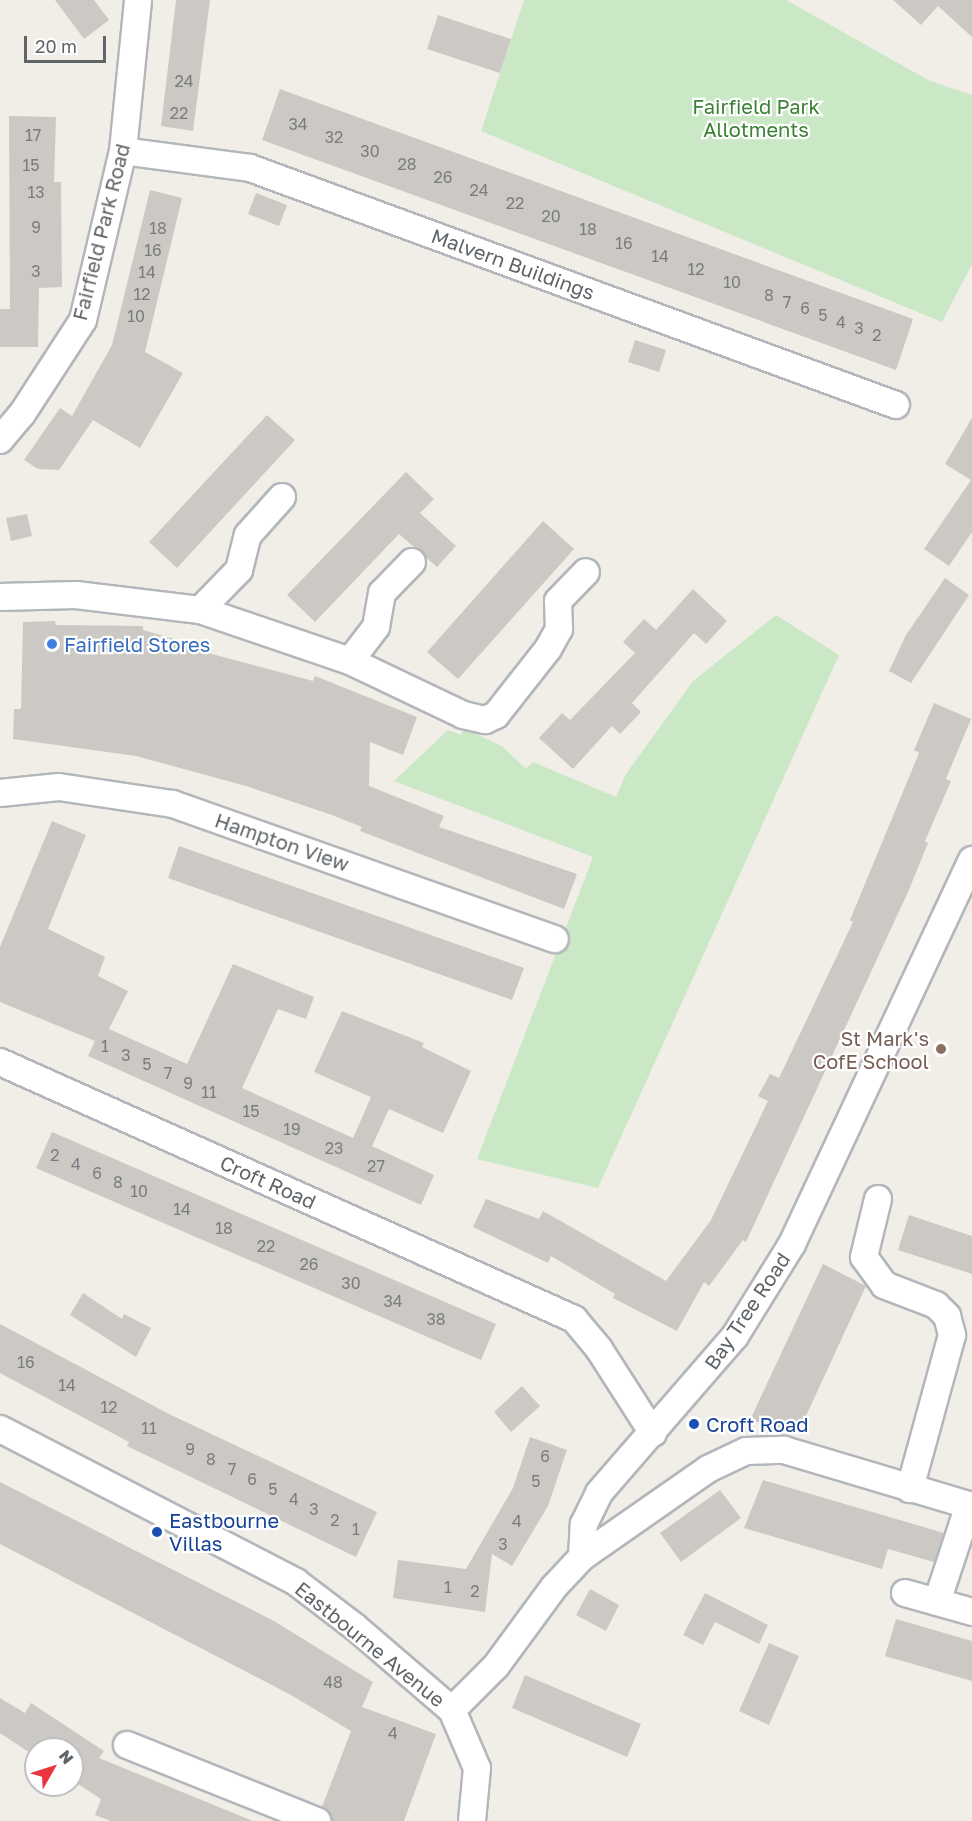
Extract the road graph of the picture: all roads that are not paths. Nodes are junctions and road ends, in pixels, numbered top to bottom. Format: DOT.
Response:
graph roads {
  1 [pos="138,0"];
  2 [pos="123,151"];
  3 [pos="896,405"];
  4 [pos="0,440"];
  5 [pos="282,497"];
  6 [pos="412,562"];
  7 [pos="586,572"];
  8 [pos="0,597"];
  9 [pos="200,610"];
  10 [pos="350,661"];
  11 [pos="0,793"];
  12 [pos="972,860"];
  13 [pos="555,939"];
  14 [pos="0,1062"];
  15 [pos="878,1199"];
  16 [pos="0,1429"];
  17 [pos="653,1433"];
  18 [pos="910,1489"];
  19 [pos="970,1506"];
  20 [pos="582,1557"];
  21 [pos="905,1593"];
  22 [pos="938,1602"];
  23 [pos="972,1612"];
  24 [pos="452,1710"];
  25 [pos="127,1745"];
  26 [pos="317,1821"];
  27 [pos="472,1821"];
  1 -- 2 [label="street, Fairfield Park Road"];
  2 -- 3 [label="street, Malvern Buildings"];
  2 -- 4 [label="street, Fairfield Park Road"];
  5 -- 9 [label="street"];
  6 -- 10 [label="street"];
  7 -- 10 [label="street"];
  8 -- 9 [label="street"];
  9 -- 10 [label="street"];
  11 -- 13 [label="street, Hampton View"];
  12 -- 17 [label="street, Bay Tree Road"];
  14 -- 17 [label="street, Croft Road"];
  15 -- 18 [label="street"];
  16 -- 24 [label="street, Eastbourne Avenue"];
  17 -- 20 [label="street, Bay Tree Road"];
  18 -- 19 [label="street"];
  18 -- 20 [label="street"];
  19 -- 22 [label="street"];
  20 -- 24 [label="street"];
  21 -- 22 [label="street"];
  22 -- 23 [label="street"];
  24 -- 27 [label="street"];
  25 -- 26 [label="street"];
}
